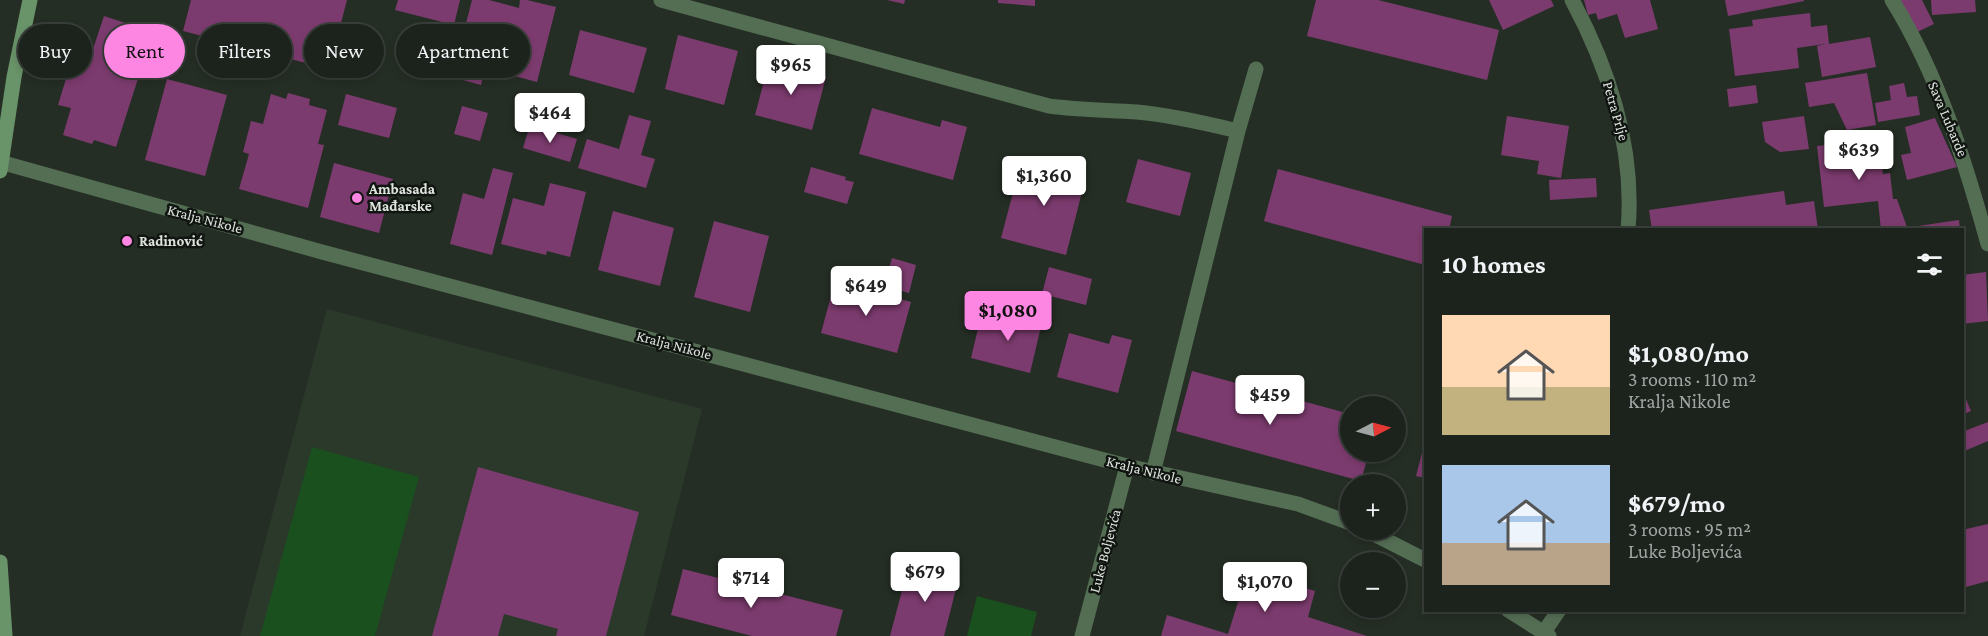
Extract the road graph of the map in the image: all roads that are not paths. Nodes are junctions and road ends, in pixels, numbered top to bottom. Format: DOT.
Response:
graph roads {
  1 [pos="30,0"];
  2 [pos="661,0"];
  3 [pos="1572,0"];
  4 [pos="1892,0"];
  5 [pos="1256,69"];
  6 [pos="1238,131"];
  7 [pos="0,165"];
  8 [pos="1628,228"];
  9 [pos="1988,244"];
  10 [pos="1127,466"];
  11 [pos="1153,473"];
  12 [pos="1340,519"];
  13 [pos="1386,540"];
  14 [pos="1424,559"];
  15 [pos="0,562"];
  16 [pos="1511,612"];
  17 [pos="1558,612"];
  18 [pos="1546,634"];
  19 [pos="5,636"];
  20 [pos="1082,636"];
  1 -- 7 [label="main road"];
  2 -- 6 [label="street"];
  3 -- 8 [label="street, Petra Prlje"];
  4 -- 9 [label="street, Sava Lubarde"];
  5 -- 6 [label="street"];
  6 -- 11 [label="street"];
  7 -- 10 [label="street, Kralja Nikole"];
  10 -- 11 [label="street, Kralja Nikole"];
  10 -- 20 [label="street, Luke Boljevića"];
  11 -- 12 [label="street, Kralja Nikole"];
  13 -- 14 [label="street"];
  15 -- 19 [label="main road"];
  16 -- 18 [label="street"];
  17 -- 18 [label="street"];
}
